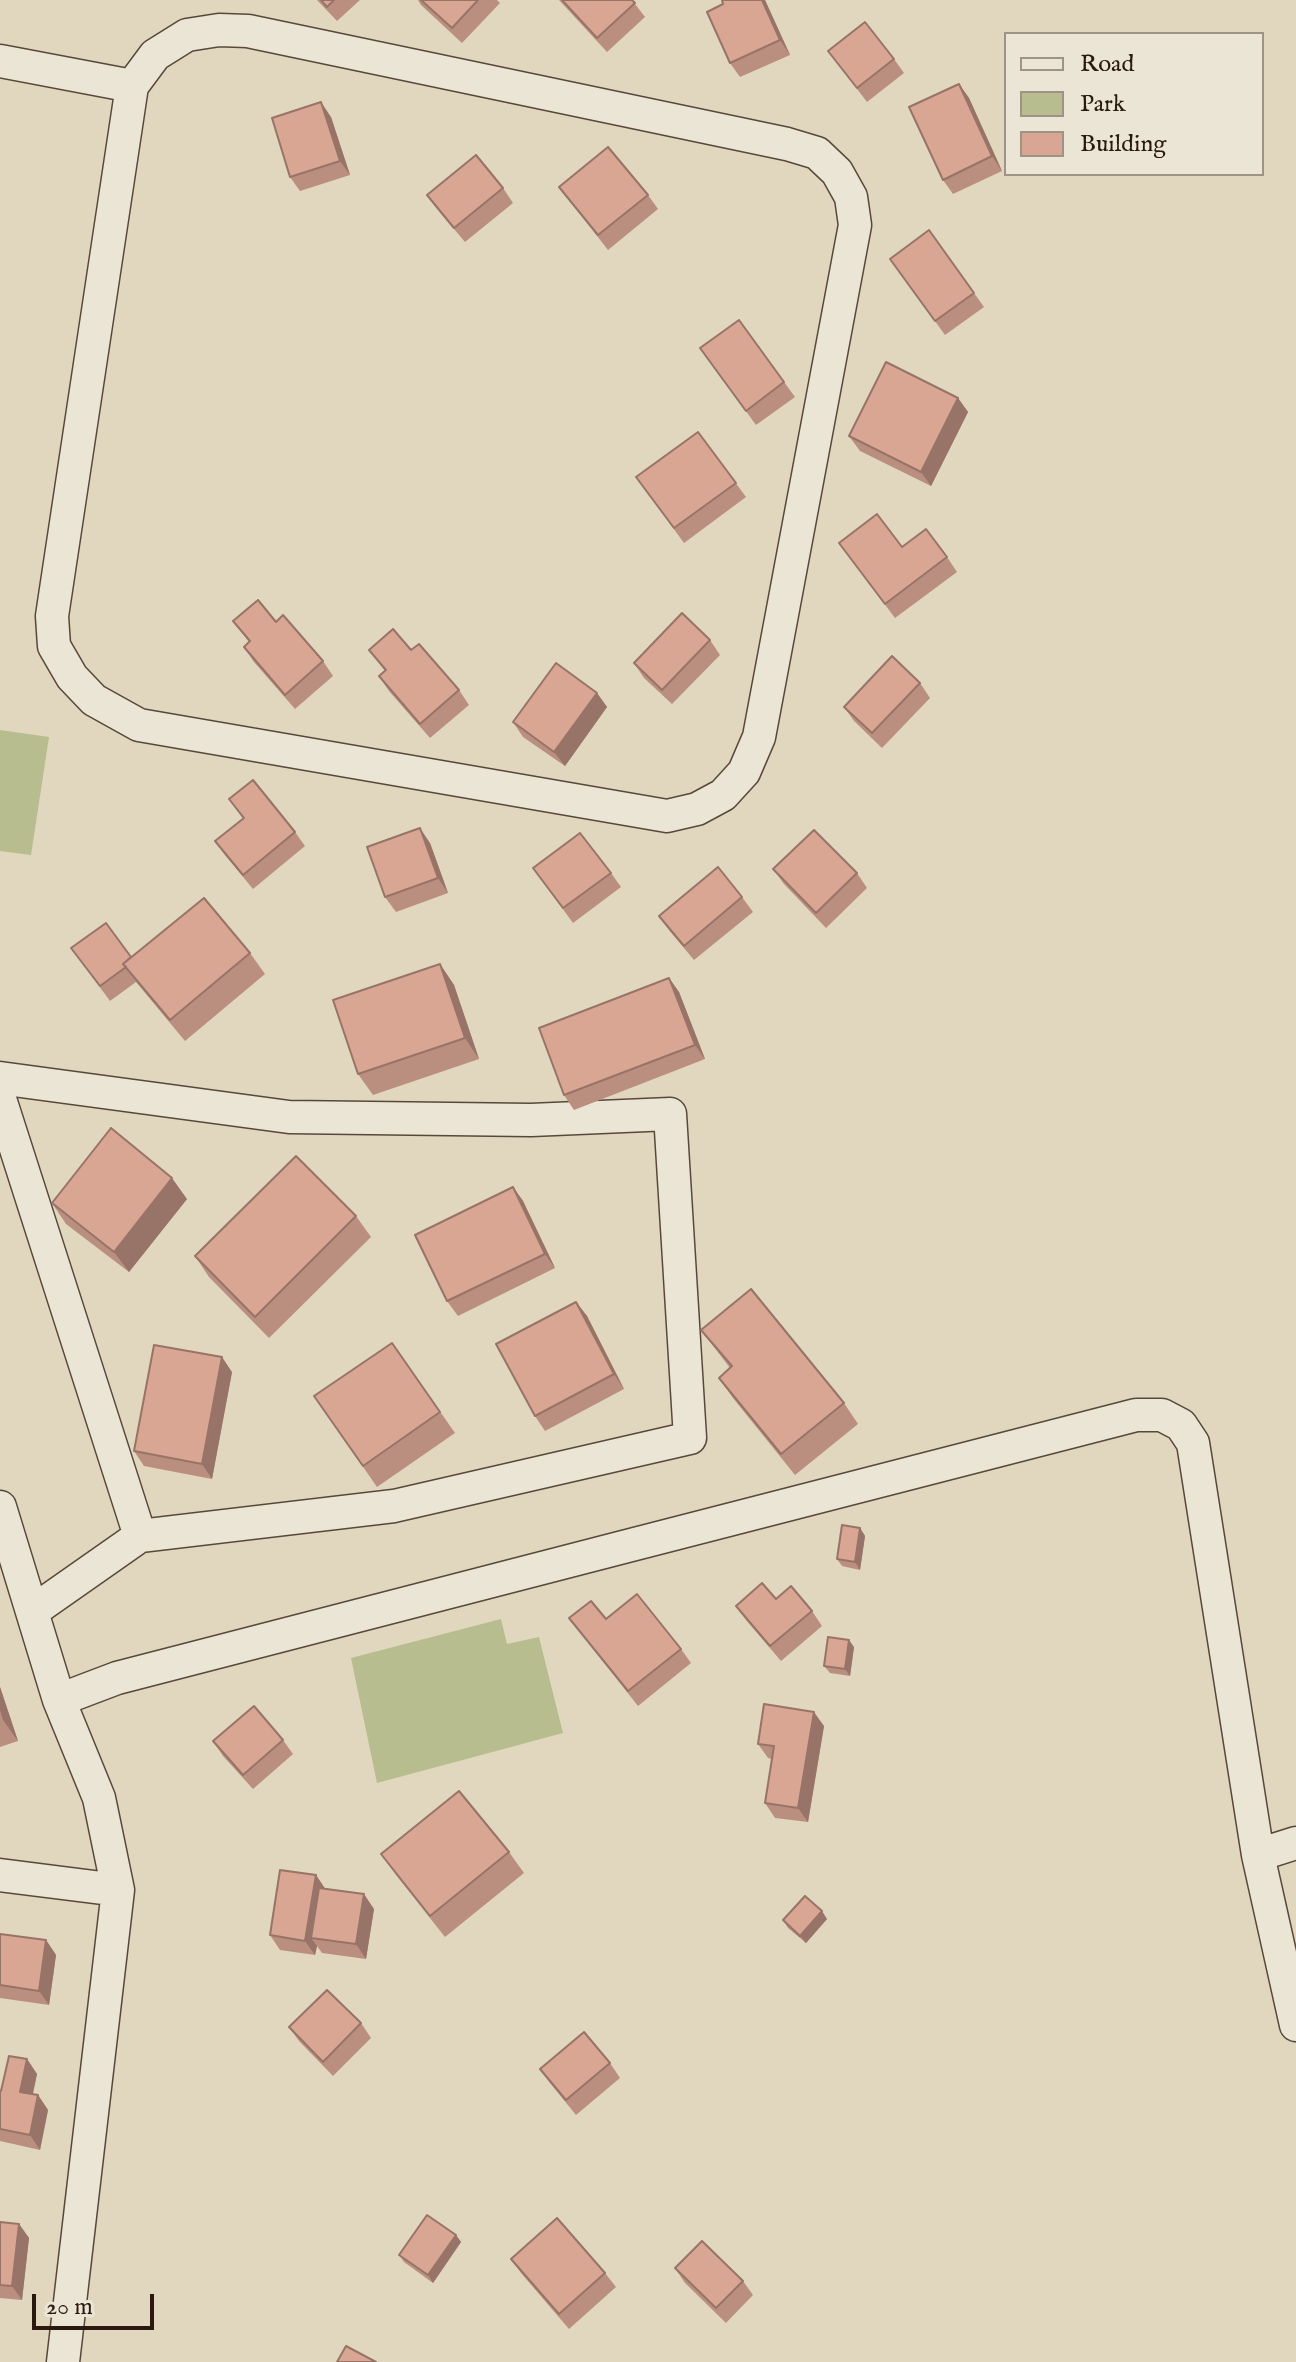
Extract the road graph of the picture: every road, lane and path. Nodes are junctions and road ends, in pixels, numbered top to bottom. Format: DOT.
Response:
graph roads {
  1 [pos="0,61"];
  2 [pos="132,86"];
  3 [pos="0,1078"];
  4 [pos="0,1099"];
  5 [pos="0,1507"];
  6 [pos="140,1536"];
  7 [pos="33,1611"];
  8 [pos="59,1700"];
  9 [pos="1296,1843"];
  10 [pos="1258,1855"];
  11 [pos="0,1875"];
  12 [pos="118,1890"];
  13 [pos="1296,2025"];
  14 [pos="63,2362"];
  1 -- 2 [label="street"];
  2 -- 2 [label="street"];
  3 -- 6 [label="street"];
  4 -- 6 [label="street"];
  5 -- 7 [label="street"];
  6 -- 7 [label="street"];
  7 -- 8 [label="street"];
  8 -- 10 [label="street"];
  8 -- 12 [label="street"];
  9 -- 10 [label="street"];
  10 -- 13 [label="street"];
  11 -- 12 [label="street"];
  12 -- 14 [label="street"];
}
